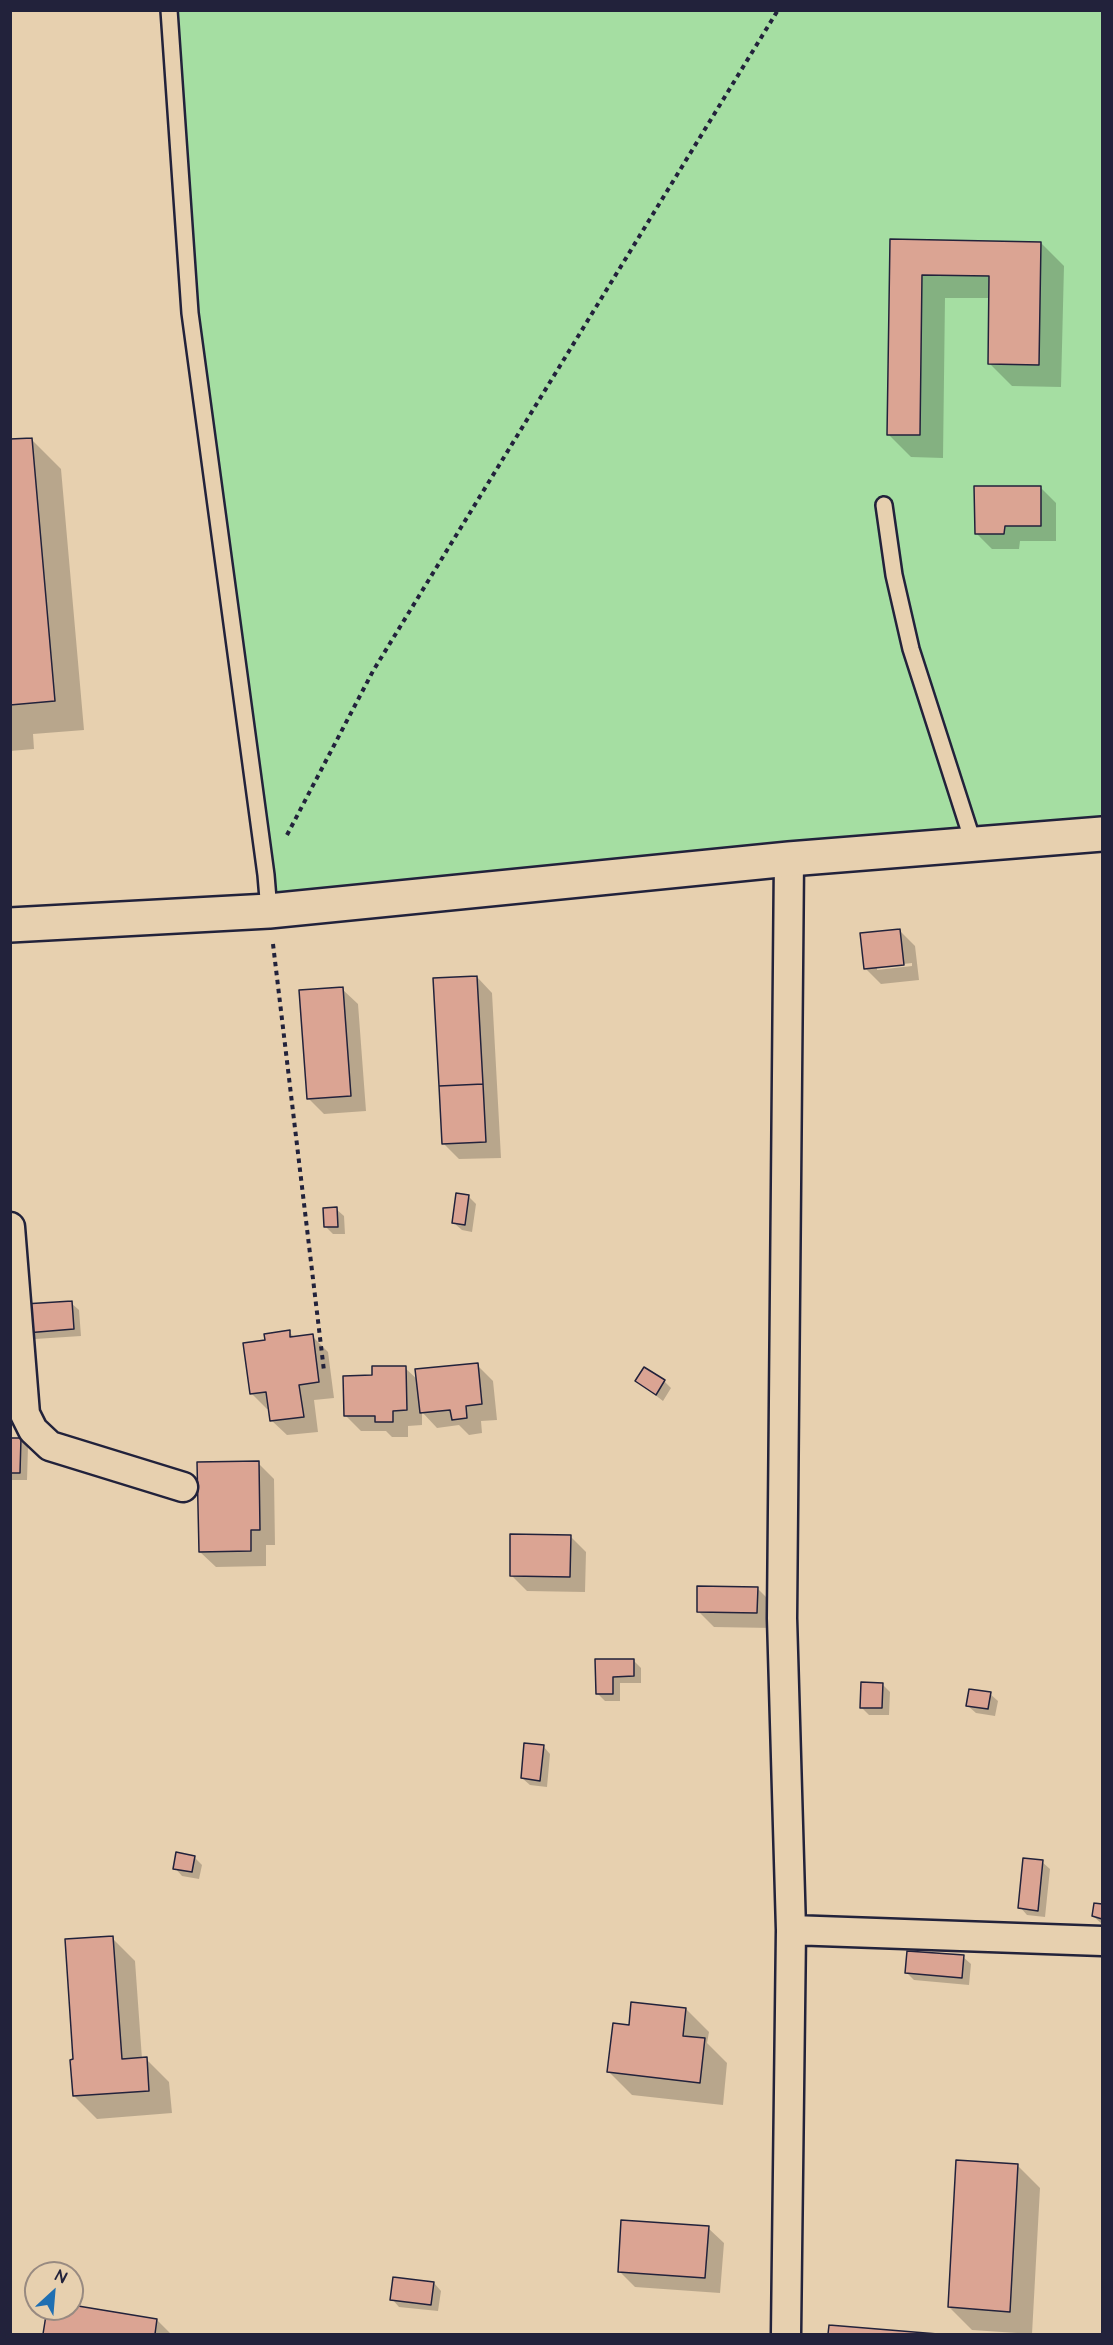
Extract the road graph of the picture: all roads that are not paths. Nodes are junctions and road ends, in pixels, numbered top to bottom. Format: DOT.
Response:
graph roads {
  1 [pos="169,10"];
  2 [pos="884,505"];
  3 [pos="1102,834"];
  4 [pos="974,845"];
  5 [pos="789,859"];
  6 [pos="269,911"];
  7 [pos="10,925"];
  8 [pos="10,1227"];
  9 [pos="183,1487"];
  10 [pos="791,1930"];
  11 [pos="1102,1941"];
  12 [pos="786,2334"];
  1 -- 6 [label="lane"];
  2 -- 4 [label="lane"];
  3 -- 4 [label="main road"];
  4 -- 5 [label="main road"];
  5 -- 6 [label="main road"];
  5 -- 10 [label="street"];
  6 -- 7 [label="main road"];
  8 -- 9 [label="street"];
  10 -- 11 [label="street"];
  10 -- 12 [label="street"];
}
